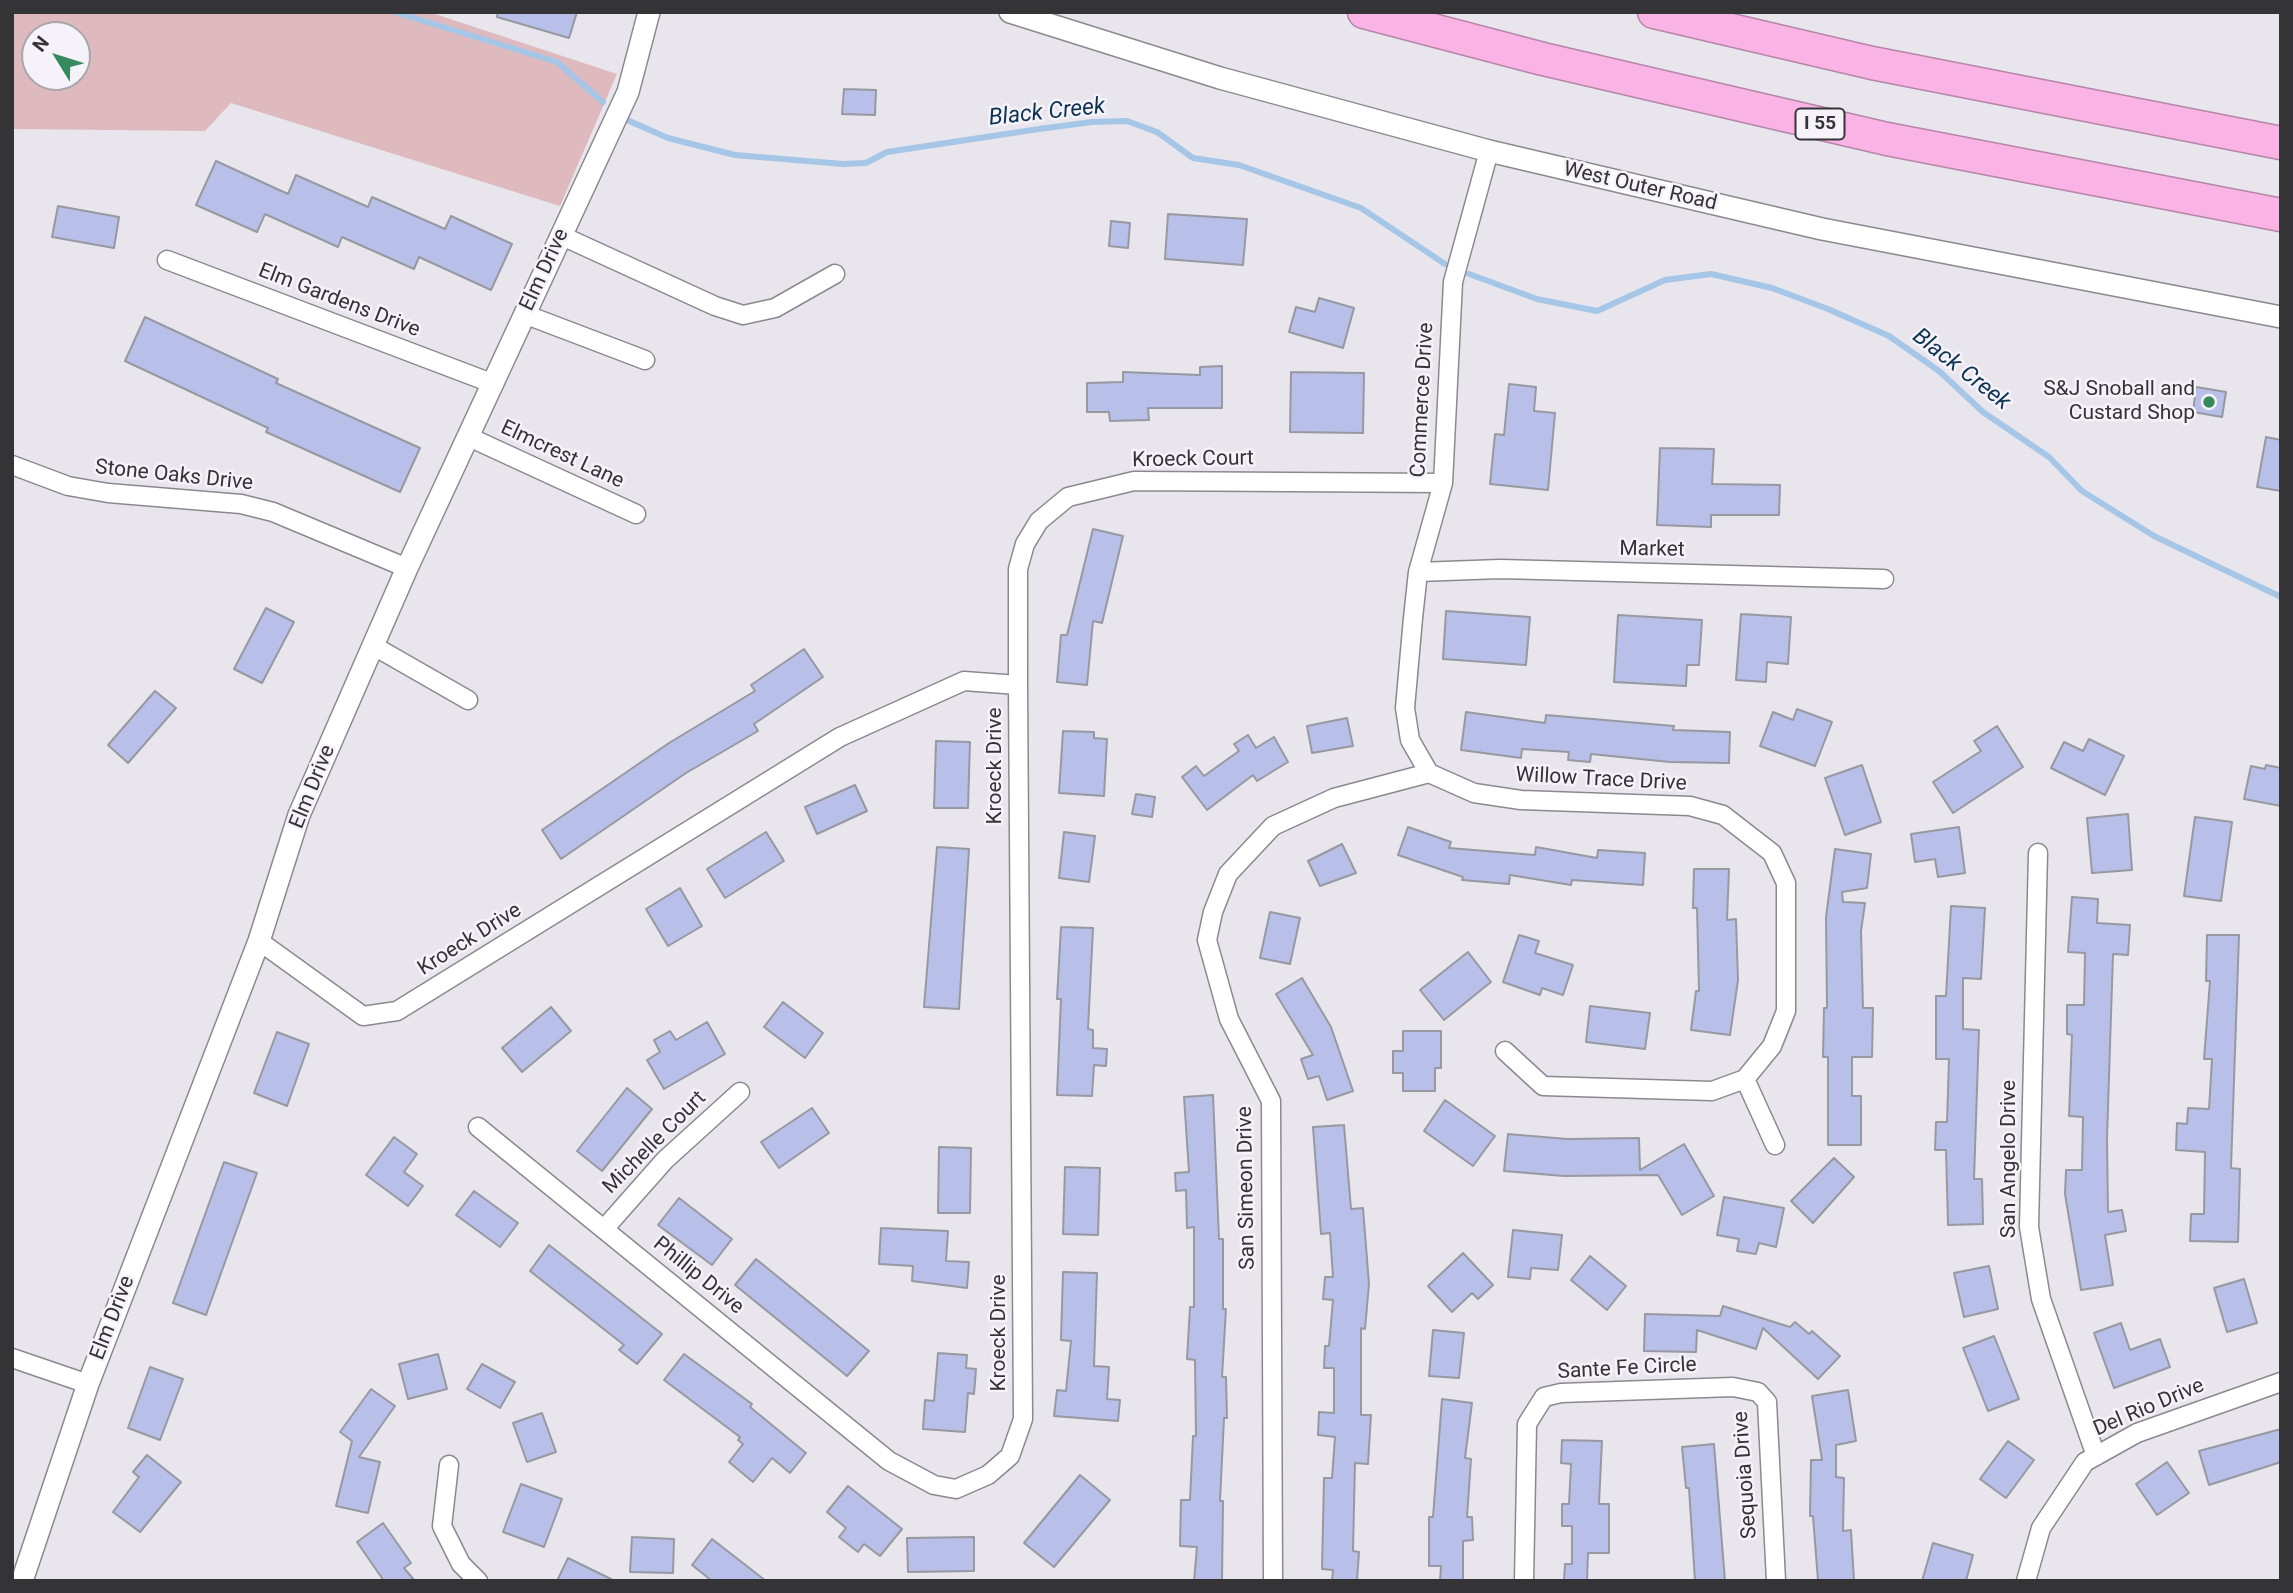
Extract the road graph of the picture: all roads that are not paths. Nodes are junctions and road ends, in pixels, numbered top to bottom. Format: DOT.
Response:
graph roads {
  1 [pos="649,12"];
  2 [pos="1010,12"];
  3 [pos="1364,12"];
  4 [pos="1654,12"];
  5 [pos="2281,143"];
  6 [pos="1489,151"];
  7 [pos="2281,215"];
  8 [pos="560,235"];
  9 [pos="167,260"];
  10 [pos="835,274"];
  11 [pos="524,314"];
  12 [pos="2281,317"];
  13 [pos="645,360"];
  14 [pos="494,384"];
  15 [pos="469,437"];
  16 [pos="12,465"];
  17 [pos="1443,483"];
  18 [pos="636,514"];
  19 [pos="407,568"];
  20 [pos="1418,572"];
  21 [pos="1884,579"];
  22 [pos="372,645"];
  23 [pos="1018,685"];
  24 [pos="468,700"];
  25 [pos="1429,773"];
  26 [pos="2038,853"];
  27 [pos="259,941"];
  28 [pos="1505,1051"];
  29 [pos="1745,1079"];
  30 [pos="740,1092"];
  31 [pos="478,1126"];
  32 [pos="1775,1145"];
  33 [pos="604,1229"];
  34 [pos="12,1358"];
  35 [pos="2281,1382"];
  36 [pos="88,1384"];
  37 [pos="1733,1387"];
  38 [pos="2096,1456"];
  39 [pos="890,1461"];
  40 [pos="449,1465"];
  41 [pos="22,1581"];
  42 [pos="478,1581"];
  43 [pos="1273,1581"];
  44 [pos="1524,1581"];
  45 [pos="1776,1581"];
  46 [pos="2026,1581"];
  1 -- 8 [label="street, Elm Drive"];
  2 -- 6 [label="street, West Outer Road"];
  3 -- 7 [label="highway, I 55"];
  4 -- 5 [label="highway"];
  6 -- 12 [label="street, West Outer Road"];
  6 -- 17 [label="street, Commerce Drive"];
  8 -- 10 [label="street"];
  8 -- 11 [label="street, Elm Drive"];
  9 -- 14 [label="street, Elm Gardens Drive"];
  11 -- 13 [label="street"];
  11 -- 14 [label="street, Elm Drive"];
  14 -- 15 [label="street, Elm Drive"];
  15 -- 18 [label="street, Elmcrest Lane"];
  15 -- 19 [label="street, Elm Drive"];
  16 -- 19 [label="street, Stone Oaks Drive"];
  17 -- 20 [label="street, Commerce Drive"];
  17 -- 23 [label="street, Kroeck Court"];
  19 -- 22 [label="street, Elm Drive"];
  20 -- 21 [label="street, Market"];
  20 -- 25 [label="street, Commerce Drive"];
  22 -- 24 [label="street"];
  22 -- 27 [label="street, Elm Drive"];
  23 -- 27 [label="street, Kroeck Drive"];
  23 -- 39 [label="street, Kroeck Drive"];
  25 -- 29 [label="street, Willow Trace Drive"];
  25 -- 43 [label="street, San Simeon Drive"];
  26 -- 38 [label="street, San Angelo Drive"];
  27 -- 36 [label="street, Elm Drive"];
  28 -- 29 [label="street"];
  29 -- 32 [label="street"];
  30 -- 33 [label="street, Michelle Court"];
  31 -- 33 [label="street, Phillip Drive"];
  33 -- 39 [label="street, Phillip Drive"];
  34 -- 36 [label="street"];
  35 -- 38 [label="street, Del Rio Drive"];
  36 -- 41 [label="street, Elm Drive"];
  37 -- 44 [label="street, Sante Fe Circle"];
  37 -- 45 [label="street, Sequoia Drive"];
  38 -- 46 [label="street, Del Rio Drive"];
  40 -- 42 [label="street"];
}
